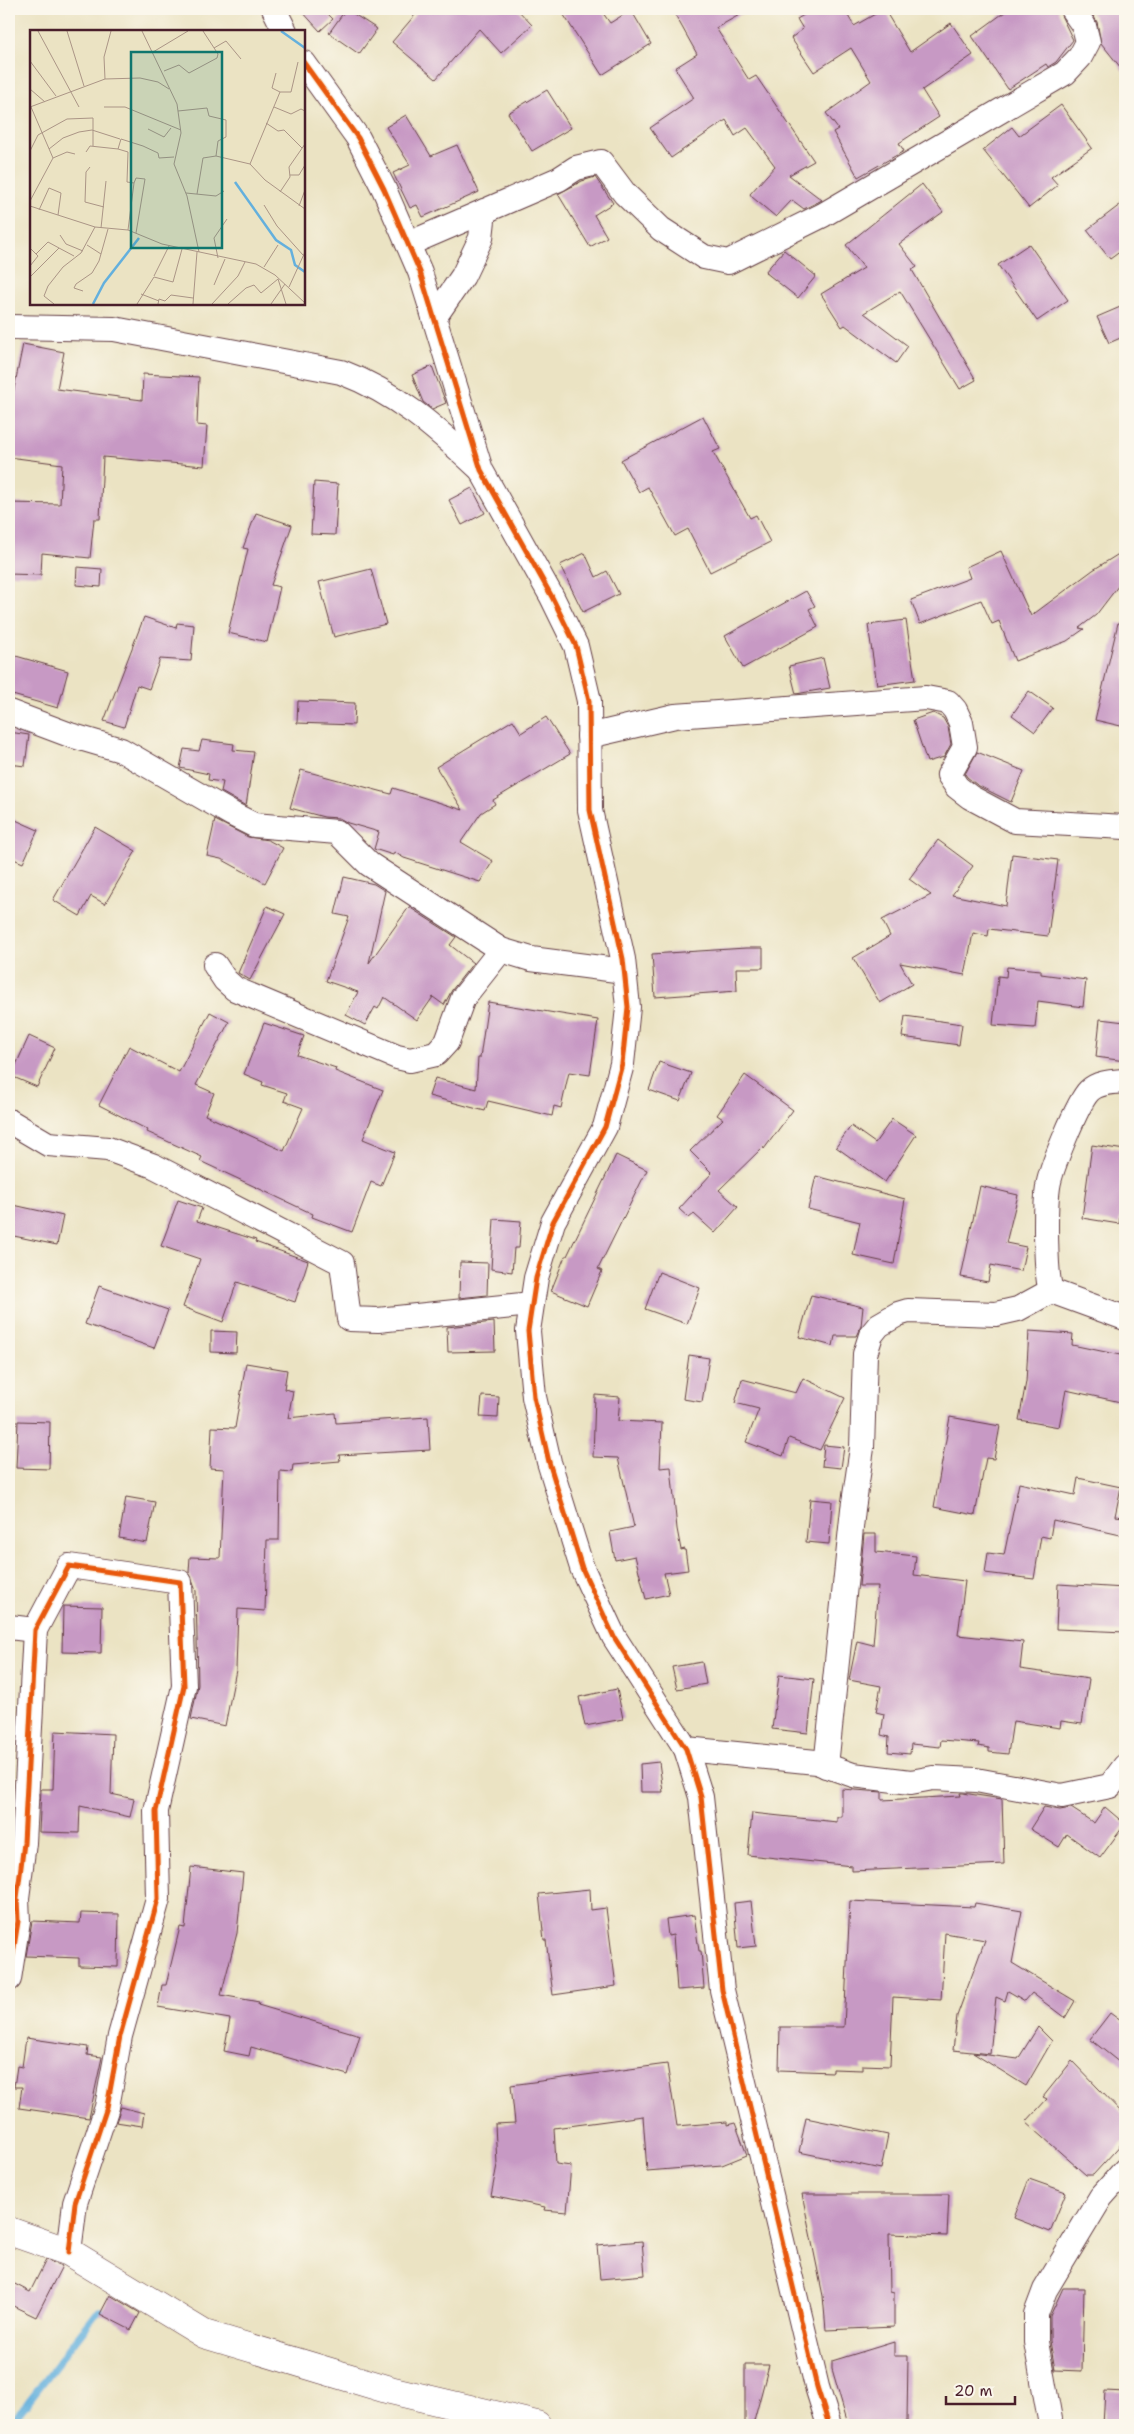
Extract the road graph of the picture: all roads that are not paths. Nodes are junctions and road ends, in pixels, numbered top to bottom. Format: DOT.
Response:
graph roads {
  1 [pos="274,9"];
  2 [pos="1072,9"];
  3 [pos="284,30"];
  4 [pos="305,64"];
  5 [pos="484,211"];
  6 [pos="408,244"];
  7 [pos="434,318"];
  8 [pos="9,326"];
  9 [pos="481,470"];
  10 [pos="9,712"];
  11 [pos="589,736"];
  12 [pos="1125,827"];
  13 [pos="501,950"];
  14 [pos="215,965"];
  15 [pos="624,971"];
  16 [pos="1125,1080"];
  17 [pos="9,1121"];
  18 [pos="1051,1290"];
  19 [pos="531,1304"];
  20 [pos="1125,1318"];
  21 [pos="9,1627"];
  22 [pos="35,1630"];
  23 [pos="686,1750"];
  24 [pos="826,1766"];
  25 [pos="1125,1766"];
  26 [pos="9,1979"];
  27 [pos="1125,2170"];
  28 [pos="9,2231"];
  29 [pos="69,2252"];
  30 [pos="464,2418"];
  31 [pos="537,2425"];
  32 [pos="829,2425"];
  33 [pos="1052,2425"];
  1 -- 3 [label="street"];
  2 -- 5 [label="street"];
  4 -- 6 [label="street"];
  5 -- 6 [label="street"];
  5 -- 7 [label="street"];
  6 -- 7 [label="street"];
  7 -- 9 [label="street"];
  8 -- 9 [label="street"];
  9 -- 11 [label="street"];
  10 -- 13 [label="street"];
  11 -- 12 [label="street"];
  11 -- 15 [label="street"];
  13 -- 14 [label="street"];
  13 -- 15 [label="street"];
  15 -- 19 [label="street"];
  16 -- 18 [label="street"];
  17 -- 19 [label="street"];
  18 -- 20 [label="street"];
  18 -- 24 [label="street"];
  19 -- 23 [label="street"];
  21 -- 22 [label="street"];
  22 -- 26 [label="street"];
  22 -- 29 [label="street"];
  23 -- 24 [label="street"];
  23 -- 32 [label="street"];
  24 -- 25 [label="street"];
  27 -- 33 [label="street"];
  28 -- 29 [label="street"];
  29 -- 30 [label="street"];
  30 -- 31 [label="street"];
}
